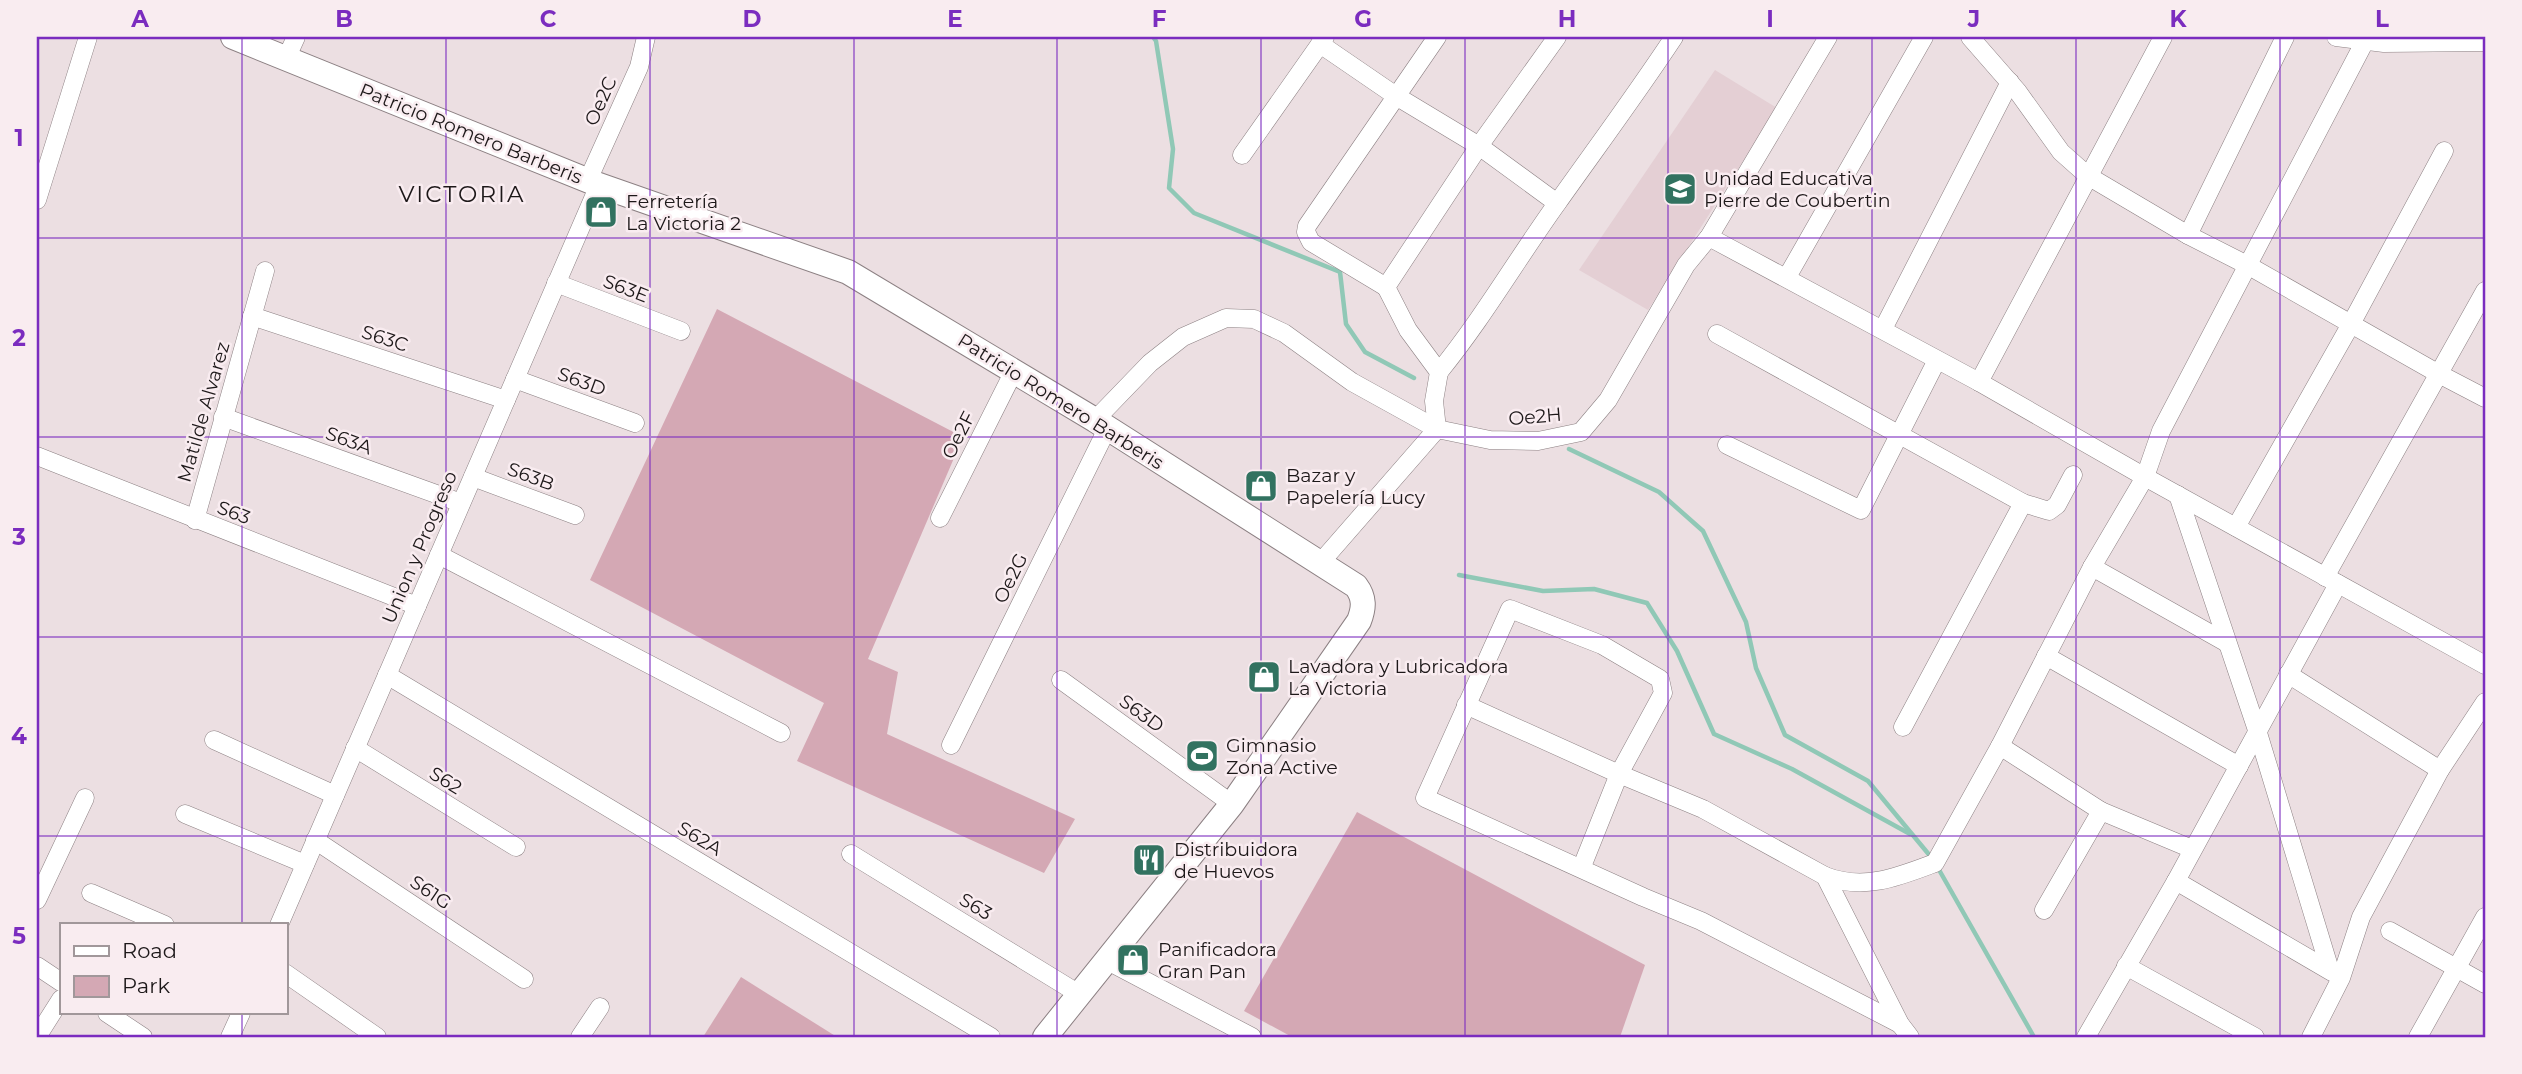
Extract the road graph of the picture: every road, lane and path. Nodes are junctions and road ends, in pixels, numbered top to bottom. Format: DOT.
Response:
graph roads {
  1 [pos="88,37"];
  2 [pos="233,37"];
  3 [pos="296,37"];
  4 [pos="646,37"];
  5 [pos="1437,37"];
  6 [pos="1557,37"];
  7 [pos="1674,37"];
  8 [pos="1828,37"];
  9 [pos="1924,37"];
  10 [pos="1969,37"];
  11 [pos="2163,37"];
  12 [pos="2285,37"];
  13 [pos="2336,37"];
  14 [pos="2451,39"];
  15 [pos="1323,40"];
  16 [pos="2365,41"];
  17 [pos="2485,42"];
  18 [pos="286,59"];
  19 [pos="2010,82"];
  20 [pos="1396,96"];
  21 [pos="1479,146"];
  22 [pos="2444,151"];
  23 [pos="1242,155"];
  24 [pos="2088,176"];
  25 [pos="593,183"];
  26 [pos="37,200"];
  27 [pos="1557,203"];
  28 [pos="2188,235"];
  29 [pos="1709,237"];
  30 [pos="2249,266"];
  31 [pos="265,271"];
  32 [pos="1787,277"];
  33 [pos="556,284"];
  34 [pos="1386,287"];
  35 [pos="2485,291"];
  36 [pos="252,316"];
  37 [pos="2351,324"];
  38 [pos="1883,329"];
  39 [pos="681,331"];
  40 [pos="1717,334"];
  41 [pos="1937,360"];
  42 [pos="1013,371"];
  43 [pos="1439,372"];
  44 [pos="2439,374"];
  45 [pos="515,379"];
  46 [pos="1979,382"];
  47 [pos="2485,398"];
  48 [pos="506,400"];
  49 [pos="223,417"];
  50 [pos="635,423"];
  51 [pos="1101,424"];
  52 [pos="1437,429"];
  53 [pos="1901,435"];
  54 [pos="1727,445"];
  55 [pos="37,456"];
  56 [pos="2073,475"];
  57 [pos="473,477"];
  58 [pos="2145,477"];
  59 [pos="2178,495"];
  60 [pos="461,503"];
  61 [pos="2023,503"];
  62 [pos="575,515"];
  63 [pos="940,518"];
  64 [pos="195,520"];
  65 [pos="2236,527"];
  66 [pos="439,555"];
  67 [pos="1321,562"];
  68 [pos="2092,567"];
  69 [pos="2331,581"];
  70 [pos="417,606"];
  71 [pos="2227,643"];
  72 [pos="2046,656"];
  73 [pos="2485,665"];
  74 [pos="2288,674"];
  75 [pos="387,676"];
  76 [pos="1061,680"];
  77 [pos="2485,702"];
  78 [pos="1466,705"];
  79 [pos="1903,727"];
  80 [pos="781,733"];
  81 [pos="2258,733"];
  82 [pos="214,740"];
  83 [pos="951,746"];
  84 [pos="2000,746"];
  85 [pos="355,748"];
  86 [pos="2239,766"];
  87 [pos="2441,769"];
  88 [pos="1619,774"];
  89 [pos="335,795"];
  90 [pos="85,798"];
  91 [pos="1232,804"];
  92 [pos="2101,811"];
  93 [pos="185,814"];
  94 [pos="315,840"];
  95 [pos="516,847"];
  96 [pos="2192,849"];
  97 [pos="851,854"];
  98 [pos="305,864"];
  99 [pos="1581,869"];
  100 [pos="1825,876"];
  101 [pos="2176,881"];
  102 [pos="92,892"];
  103 [pos="37,901"];
  104 [pos="2043,910"];
  105 [pos="2485,917"];
  106 [pos="161,923"];
  107 [pos="280,923"];
  108 [pos="2390,931"];
  109 [pos="1105,960"];
  110 [pos="37,966"];
  111 [pos="2126,966"];
  112 [pos="2457,968"];
  113 [pos="287,974"];
  114 [pos="2335,974"];
  115 [pos="524,979"];
  116 [pos="60,981"];
  117 [pos="2485,984"];
  118 [pos="1079,994"];
  119 [pos="60,1001"];
  120 [pos="600,1007"];
  121 [pos="109,1014"];
  122 [pos="241,1014"];
  123 [pos="1905,1030"];
  124 [pos="37,1037"];
  125 [pos="144,1037"];
  126 [pos="230,1037"];
  127 [pos="377,1037"];
  128 [pos="580,1037"];
  129 [pos="991,1037"];
  130 [pos="1045,1037"];
  131 [pos="1252,1037"];
  132 [pos="2086,1037"];
  133 [pos="2255,1037"];
  134 [pos="2311,1037"];
  135 [pos="2417,1037"];
  1 -- 26 [label="street"];
  2 -- 18 [label="street, Patricio Romero Barberis"];
  3 -- 18 [label="street"];
  4 -- 25 [label="street, Oe2C"];
  5 -- 20 [label="street"];
  6 -- 21 [label="street"];
  7 -- 27 [label="street"];
  8 -- 29 [label="street, Oe2H"];
  9 -- 32 [label="street"];
  10 -- 19 [label="street"];
  11 -- 24 [label="street"];
  12 -- 28 [label="street"];
  13 -- 16 [label="street"];
  14 -- 16 [label="street"];
  14 -- 17 [label="street"];
  15 -- 20 [label="street"];
  15 -- 23 [label="street"];
  16 -- 30 [label="street"];
  18 -- 25 [label="street, Patricio Romero Barberis"];
  19 -- 24 [label="street"];
  19 -- 38 [label="street"];
  20 -- 21 [label="street"];
  20 -- 34 [label="street"];
  21 -- 27 [label="street"];
  21 -- 34 [label="street"];
  22 -- 37 [label="street"];
  24 -- 28 [label="street"];
  24 -- 46 [label="street"];
  25 -- 33 [label="street, Union y Progreso"];
  25 -- 42 [label="street, Patricio Romero Barberis"];
  27 -- 43 [label="street"];
  28 -- 30 [label="street"];
  29 -- 32 [label="street"];
  29 -- 52 [label="street, Oe2H"];
  30 -- 37 [label="street"];
  30 -- 58 [label="street"];
  31 -- 36 [label="street, Matilde Alvarez"];
  32 -- 38 [label="street"];
  33 -- 39 [label="street, S63E"];
  33 -- 45 [label="street, Union y Progreso"];
  34 -- 43 [label="street"];
  35 -- 44 [label="street"];
  36 -- 48 [label="street, S63C"];
  36 -- 49 [label="street, Matilde Alvarez"];
  37 -- 44 [label="street"];
  37 -- 65 [label="street"];
  38 -- 41 [label="street"];
  40 -- 53 [label="street"];
  41 -- 46 [label="street"];
  41 -- 53 [label="street"];
  42 -- 51 [label="street, Patricio Romero Barberis"];
  42 -- 63 [label="street, Oe2F"];
  43 -- 52 [label="street"];
  44 -- 47 [label="street"];
  44 -- 69 [label="street"];
  45 -- 48 [label="street, Union y Progreso"];
  45 -- 50 [label="street, S63D"];
  46 -- 58 [label="street"];
  48 -- 57 [label="street, Union y Progreso"];
  49 -- 60 [label="street, S63A"];
  49 -- 64 [label="street, Matilde Alvarez"];
  51 -- 52 [label="street, Oe2H"];
  51 -- 67 [label="street, Patricio Romero Barberis"];
  51 -- 83 [label="street, Oe2G"];
  52 -- 67 [label="street"];
  53 -- 54 [label="street"];
  53 -- 61 [label="street"];
  55 -- 64 [label="street, S63"];
  56 -- 61 [label="street"];
  57 -- 60 [label="street, Union y Progreso"];
  57 -- 62 [label="street, S63B"];
  58 -- 59 [label="street"];
  58 -- 68 [label="street"];
  59 -- 65 [label="street"];
  59 -- 71 [label="street"];
  60 -- 66 [label="street, Union y Progreso"];
  61 -- 79 [label="street"];
  64 -- 70 [label="street, S63"];
  65 -- 69 [label="street"];
  66 -- 70 [label="street, Union y Progreso"];
  66 -- 80 [label="street"];
  67 -- 91 [label="street, Patricio Romero Barberis"];
  68 -- 71 [label="street"];
  68 -- 72 [label="street"];
  69 -- 73 [label="street"];
  69 -- 74 [label="street"];
  70 -- 75 [label="street, Union y Progreso"];
  71 -- 81 [label="street"];
  72 -- 84 [label="street"];
  72 -- 86 [label="street"];
  74 -- 81 [label="street"];
  74 -- 87 [label="street"];
  75 -- 85 [label="street, Union y Progreso"];
  75 -- 129 [label="street, S62A"];
  76 -- 91 [label="street, S63D"];
  77 -- 87 [label="street"];
  78 -- 88 [label="street"];
  78 -- 88 [label="street"];
  78 -- 99 [label="street"];
  81 -- 86 [label="street"];
  81 -- 114 [label="street"];
  82 -- 89 [label="street"];
  84 -- 92 [label="street"];
  84 -- 100 [label="street"];
  85 -- 89 [label="street, Union y Progreso"];
  85 -- 95 [label="street, S62"];
  86 -- 96 [label="street"];
  87 -- 114 [label="street"];
  88 -- 99 [label="street"];
  88 -- 100 [label="street"];
  89 -- 94 [label="street, Union y Progreso"];
  90 -- 103 [label="street"];
  91 -- 109 [label="street, Patricio Romero Barberis"];
  92 -- 96 [label="street"];
  92 -- 104 [label="street"];
  93 -- 98 [label="street"];
  94 -- 98 [label="street, Union y Progreso"];
  94 -- 115 [label="street, S61G"];
  96 -- 101 [label="street"];
  97 -- 118 [label="street, S63"];
  98 -- 107 [label="street, Union y Progreso"];
  99 -- 123 [label="street"];
  100 -- 123 [label="street"];
  101 -- 111 [label="street"];
  101 -- 114 [label="street"];
  102 -- 106 [label="street"];
  105 -- 112 [label="street"];
  108 -- 112 [label="street"];
  109 -- 118 [label="street, Patricio Romero Barberis"];
  109 -- 131 [label="street"];
  110 -- 116 [label="street"];
  111 -- 132 [label="street"];
  111 -- 133 [label="street"];
  112 -- 117 [label="street"];
  112 -- 135 [label="street"];
  113 -- 127 [label="street"];
  114 -- 134 [label="street"];
  118 -- 130 [label="street, Patricio Romero Barberis"];
  119 -- 124 [label="street"];
  120 -- 128 [label="street"];
  121 -- 125 [label="street"];
  122 -- 126 [label="street"];
}
